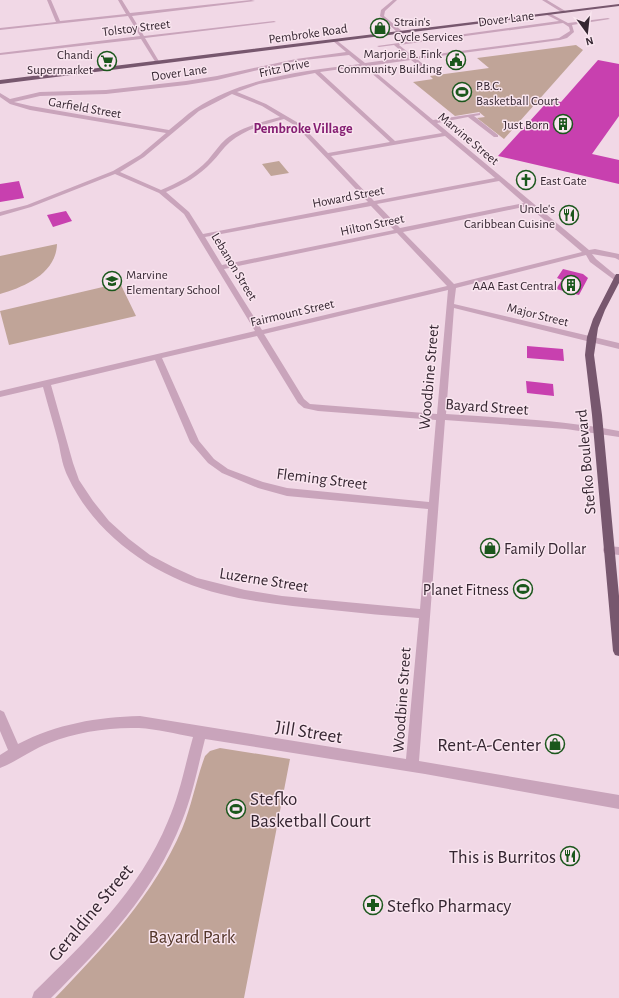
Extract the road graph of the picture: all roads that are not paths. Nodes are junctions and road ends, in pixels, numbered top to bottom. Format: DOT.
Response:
graph roads {
  1 [pos="49,0"];
  2 [pos="120,0"];
  3 [pos="395,0"];
  4 [pos="544,0"];
  5 [pos="253,1"];
  6 [pos="619,5"];
  7 [pos="565,12"];
  8 [pos="549,14"];
  9 [pos="128,15"];
  10 [pos="608,19"];
  11 [pos="58,22"];
  12 [pos="274,22"];
  13 [pos="565,23"];
  14 [pos="0,28"];
  15 [pos="400,32"];
  16 [pos="478,33"];
  17 [pos="143,37"];
  18 [pos="483,37"];
  19 [pos="335,40"];
  20 [pos="395,44"];
  21 [pos="379,46"];
  22 [pos="350,53"];
  23 [pos="0,54"];
  24 [pos="413,59"];
  25 [pos="158,63"];
  26 [pos="364,65"];
  27 [pos="316,71"];
  28 [pos="428,71"];
  29 [pos="0,82"];
  30 [pos="232,92"];
  31 [pos="0,95"];
  32 [pos="9,101"];
  33 [pos="478,114"];
  34 [pos="470,116"];
  35 [pos="286,117"];
  36 [pos="431,122"];
  37 [pos="169,132"];
  38 [pos="446,134"];
  39 [pos="496,136"];
  40 [pos="394,143"];
  41 [pos="328,155"];
  42 [pos="115,172"];
  43 [pos="499,178"];
  44 [pos="161,192"];
  45 [pos="372,203"];
  46 [pos="529,204"];
  47 [pos="0,214"];
  48 [pos="398,230"];
  49 [pos="202,236"];
  50 [pos="590,254"];
  51 [pos="619,258"];
  52 [pos="220,267"];
  53 [pos="618,281"];
  54 [pos="452,287"];
  55 [pos="451,305"];
  56 [pos="260,332"];
  57 [pos="591,340"];
  58 [pos="619,346"];
  59 [pos="157,356"];
  60 [pos="46,383"];
  61 [pos="0,394"];
  62 [pos="305,405"];
  63 [pos="441,417"];
  64 [pos="598,430"];
  65 [pos="619,434"];
  66 [pos="434,506"];
  67 [pos="614,551"];
  68 [pos="423,614"];
  69 [pos="619,651"];
  70 [pos="0,716"];
  71 [pos="201,732"];
  72 [pos="15,752"];
  73 [pos="0,762"];
  74 [pos="412,767"];
  75 [pos="619,802"];
  76 [pos="40,998"];
  1 -- 11 [label="street"];
  2 -- 9 [label="street"];
  3 -- 15 [label="street"];
  4 -- 7 [label="street"];
  5 -- 9 [label="street"];
  6 -- 7 [label="main road, Pembroke Road"];
  7 -- 8 [label="main road, Pembroke Road"];
  8 -- 13 [label="street"];
  8 -- 15 [label="main road, Pembroke Road"];
  9 -- 11 [label="street"];
  9 -- 17 [label="street"];
  10 -- 13 [label="street, Dover Lane"];
  11 -- 14 [label="street"];
  12 -- 17 [label="street, Tolstoy Street"];
  13 -- 16 [label="street, Dover Lane"];
  13 -- 24 [label="street, Fritz Drive"];
  15 -- 19 [label="main road, Pembroke Road"];
  16 -- 18 [label="street"];
  16 -- 20 [label="street, Dover Lane"];
  17 -- 23 [label="street, Tolstoy Street"];
  17 -- 25 [label="street"];
  19 -- 22 [label="street, Marvine Street"];
  19 -- 25 [label="main road, Pembroke Road"];
  20 -- 21 [label="street, Dover Lane"];
  20 -- 24 [label="street"];
  22 -- 26 [label="street, Marvine Street"];
  22 -- 32 [label="street, Dover Lane"];
  24 -- 26 [label="street, Fritz Drive"];
  24 -- 28 [label="street"];
  25 -- 29 [label="main road, Pembroke Road"];
  26 -- 27 [label="street, Fritz Drive"];
  26 -- 36 [label="street, Marvine Street"];
  27 -- 30 [label="street, Fritz Drive"];
  27 -- 40 [label="street"];
  30 -- 35 [label="street"];
  30 -- 37 [label="street, Fritz Drive"];
  31 -- 32 [label="street, Garfield Street"];
  32 -- 37 [label="street, Garfield Street"];
  33 -- 34 [label="street"];
  34 -- 36 [label="street"];
  34 -- 39 [label="street"];
  35 -- 41 [label="street"];
  35 -- 44 [label="street"];
  36 -- 38 [label="street, Marvine Street"];
  37 -- 42 [label="street, Fritz Drive"];
  38 -- 40 [label="street"];
  38 -- 43 [label="street, Marvine Street"];
  40 -- 41 [label="street"];
  41 -- 45 [label="street"];
  42 -- 44 [label="street, Lebanon Street"];
  42 -- 47 [label="street, Fritz Drive"];
  43 -- 45 [label="street, Howard Street"];
  43 -- 46 [label="street, Marvine Street"];
  44 -- 49 [label="street, Lebanon Street"];
  45 -- 48 [label="street"];
  45 -- 49 [label="street, Howard Street"];
  46 -- 48 [label="street, Hilton Street"];
  46 -- 50 [label="street, Marvine Street"];
  48 -- 52 [label="street, Hilton Street"];
  48 -- 54 [label="street"];
  49 -- 52 [label="street, Lebanon Street"];
  50 -- 51 [label="street, Marvine Street"];
  50 -- 53 [label="street, Marvine Street"];
  50 -- 54 [label="street, Fairmount Street"];
  52 -- 56 [label="street, Lebanon Street"];
  53 -- 57 [label="main road, Stefko Boulevard"];
  54 -- 55 [label="street, Woodbine Street"];
  54 -- 56 [label="street, Fairmount Street"];
  55 -- 57 [label="street, Major Street"];
  55 -- 63 [label="street, Woodbine Street"];
  56 -- 59 [label="street, Fairmount Street"];
  56 -- 62 [label="street, Lebanon Street"];
  57 -- 58 [label="street, Major Street"];
  57 -- 64 [label="main road, Stefko Boulevard"];
  59 -- 60 [label="street, Fairmount Street"];
  59 -- 66 [label="street, Fleming Street"];
  60 -- 61 [label="street, Fairmount Street"];
  60 -- 68 [label="street, Luzerne Street"];
  62 -- 63 [label="street, Bayard Street"];
  63 -- 64 [label="street, Bayard Street"];
  63 -- 66 [label="street, Woodbine Street"];
  64 -- 65 [label="street, Bayard Street"];
  64 -- 67 [label="main road, Stefko Boulevard"];
  66 -- 68 [label="street, Woodbine Street"];
  67 -- 69 [label="main road, Stefko Boulevard"];
  68 -- 74 [label="street, Woodbine Street"];
  70 -- 72 [label="street"];
  71 -- 72 [label="street, Jill Street"];
  71 -- 74 [label="street, Jill Street"];
  71 -- 76 [label="street, Geraldine Street"];
  72 -- 73 [label="street, Jill Street"];
  74 -- 75 [label="street, Jill Street"];
}
